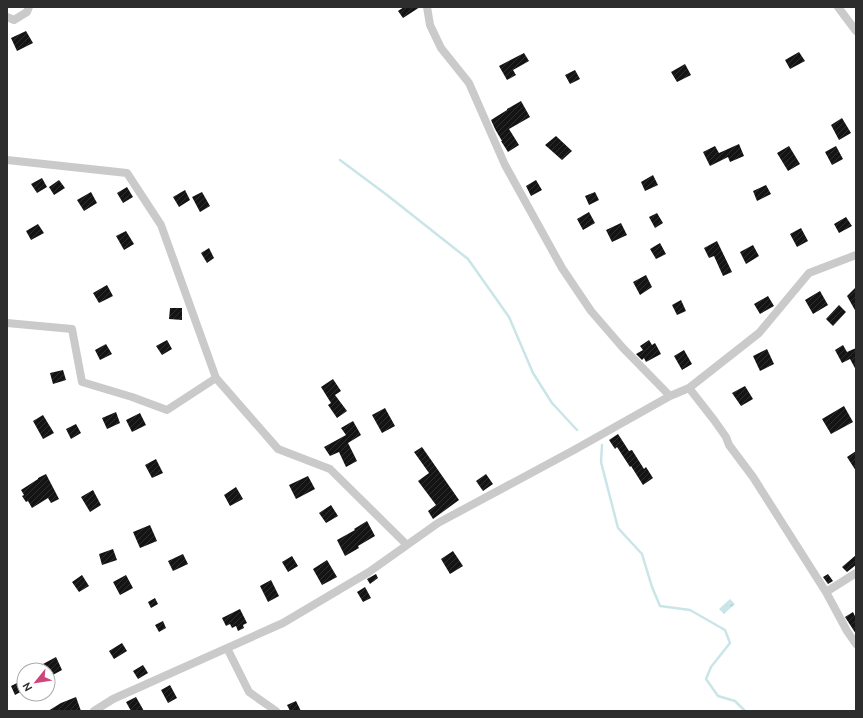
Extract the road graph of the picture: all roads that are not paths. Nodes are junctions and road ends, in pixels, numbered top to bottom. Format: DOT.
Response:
graph roads {
  1 [pos="29,7"];
  2 [pos="427,7"];
  3 [pos="838,7"];
  4 [pos="7,17"];
  5 [pos="856,31"];
  6 [pos="7,160"];
  7 [pos="856,256"];
  8 [pos="7,323"];
  9 [pos="216,378"];
  10 [pos="689,388"];
  11 [pos="670,396"];
  12 [pos="407,545"];
  13 [pos="856,573"];
  14 [pos="826,592"];
  15 [pos="856,644"];
  16 [pos="227,648"];
  17 [pos="94,711"];
  18 [pos="276,711"];
  1 -- 4 [label="street"];
  2 -- 11 [label="street"];
  3 -- 5 [label="street"];
  6 -- 9 [label="street"];
  7 -- 10 [label="street"];
  8 -- 9 [label="street"];
  9 -- 12 [label="street"];
  10 -- 11 [label="street"];
  10 -- 14 [label="street"];
  11 -- 12 [label="street"];
  12 -- 16 [label="street"];
  13 -- 14 [label="street"];
  14 -- 15 [label="street"];
  16 -- 17 [label="street"];
  16 -- 18 [label="street"];
}
